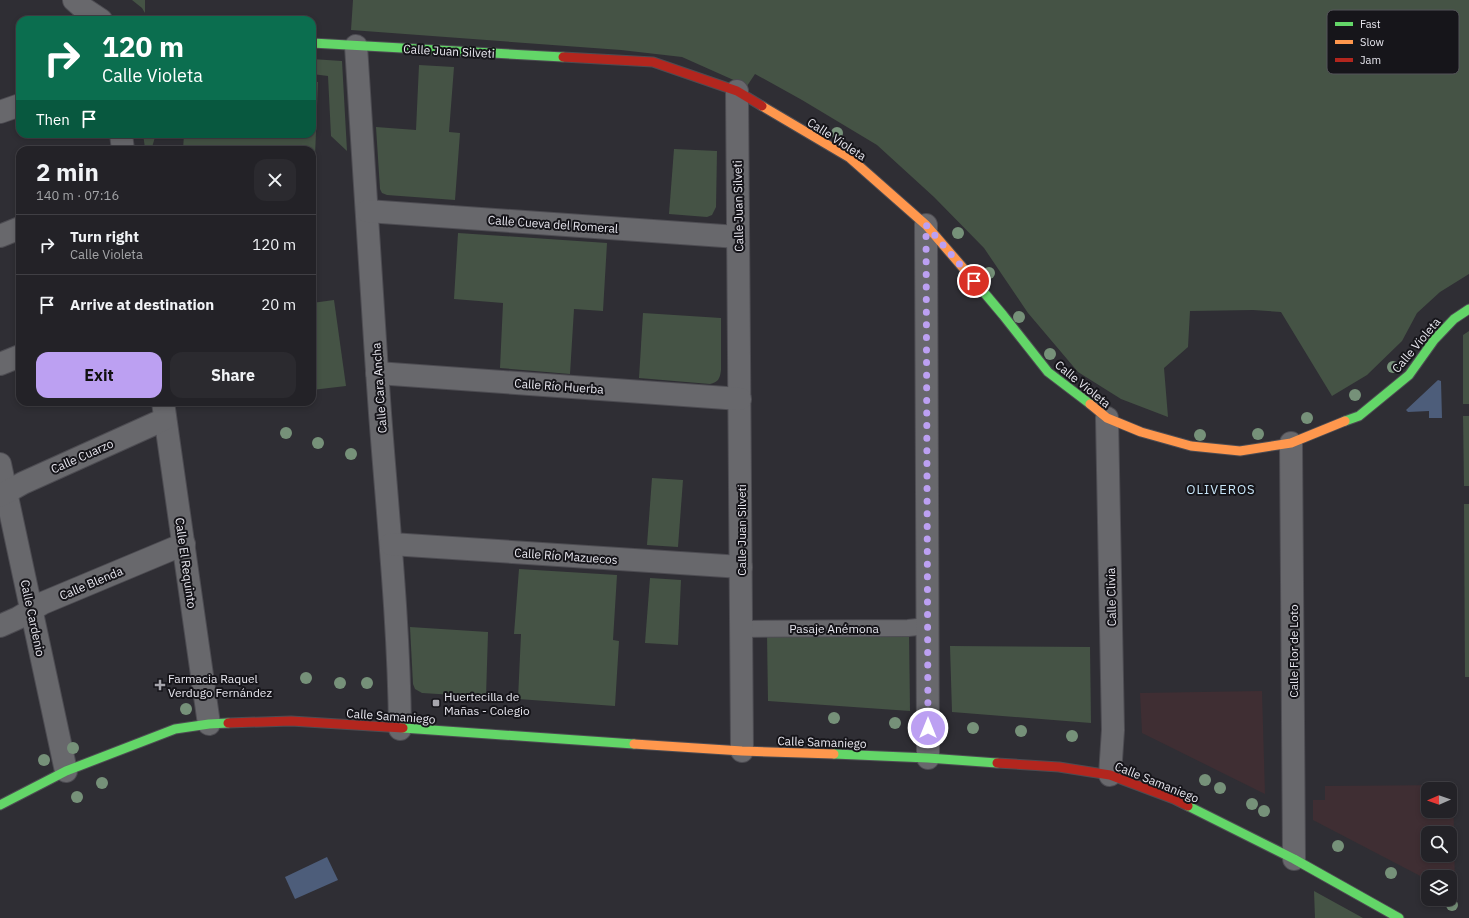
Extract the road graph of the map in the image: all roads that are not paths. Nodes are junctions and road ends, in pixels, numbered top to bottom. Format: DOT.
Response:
graph roads {
  1 [pos="74,0"];
  2 [pos="96,16"];
  3 [pos="316,43"];
  4 [pos="356,46"];
  5 [pos="737,91"];
  6 [pos="16,106"];
  7 [pos="0,112"];
  8 [pos="367,211"];
  9 [pos="926,225"];
  10 [pos="16,230"];
  11 [pos="0,236"];
  12 [pos="738,237"];
  13 [pos="1469,309"];
  14 [pos="16,358"];
  15 [pos="0,364"];
  16 [pos="378,374"];
  17 [pos="740,398"];
  18 [pos="164,410"];
  19 [pos="1107,418"];
  20 [pos="1291,443"];
  21 [pos="0,464"];
  22 [pos="3,494"];
  23 [pos="184,544"];
  24 [pos="391,544"];
  25 [pos="741,567"];
  26 [pos="31,609"];
  27 [pos="0,626"];
  28 [pos="927,626"];
  29 [pos="741,629"];
  30 [pos="209,724"];
  31 [pos="400,729"];
  32 [pos="742,752"];
  33 [pos="928,758"];
  34 [pos="66,771"];
  35 [pos="1110,775"];
  36 [pos="0,805"];
  37 [pos="1294,859"];
  38 [pos="1399,918"];
  1 -- 2 [label="street"];
  3 -- 4 [label="street, Calle Juan Silveti"];
  4 -- 5 [label="street, Calle Juan Silveti"];
  4 -- 8 [label="street, Calle Cara Ancha"];
  5 -- 9 [label="street, Calle Violeta"];
  5 -- 12 [label="street, Calle Juan Silveti"];
  6 -- 7 [label="street"];
  8 -- 12 [label="street, Calle Cueva del Romeral"];
  8 -- 16 [label="street, Calle Cara Ancha"];
  9 -- 19 [label="street, Calle Violeta"];
  9 -- 28 [label="street"];
  10 -- 11 [label="street"];
  12 -- 17 [label="street, Calle Juan Silveti"];
  13 -- 20 [label="street, Calle Violeta"];
  14 -- 15 [label="street"];
  16 -- 17 [label="street, Calle Río Huerba"];
  16 -- 24 [label="street, Calle Cara Ancha"];
  17 -- 25 [label="street, Calle Juan Silveti"];
  18 -- 22 [label="street, Calle Cuarzo"];
  18 -- 23 [label="street, Calle El Requinto"];
  19 -- 20 [label="street, Calle Violeta"];
  19 -- 35 [label="street, Calle Clivia"];
  20 -- 37 [label="street, Calle Flor de Loto"];
  21 -- 22 [label="street, Calle Cardenio"];
  22 -- 26 [label="street, Calle Cardenio"];
  23 -- 26 [label="street, Calle Blenda"];
  23 -- 30 [label="street, Calle El Requinto"];
  24 -- 25 [label="street, Calle Río Mazuecos"];
  24 -- 31 [label="street, Calle Cara Ancha"];
  25 -- 29 [label="street, Calle Juan Silveti"];
  26 -- 27 [label="street, Calle Blenda"];
  26 -- 34 [label="street, Calle Cardenio"];
  28 -- 29 [label="lane, Pasaje Anémona"];
  28 -- 33 [label="street"];
  29 -- 32 [label="street, Calle Juan Silveti"];
  30 -- 31 [label="street, Calle Samaniego"];
  30 -- 34 [label="street, Calle Samaniego"];
  31 -- 32 [label="street, Calle Samaniego"];
  32 -- 33 [label="street, Calle Samaniego"];
  33 -- 35 [label="street, Calle Samaniego"];
  34 -- 36 [label="street, Calle Samaniego"];
  35 -- 37 [label="street, Calle Samaniego"];
  37 -- 38 [label="street, Calle Samaniego"];
}
